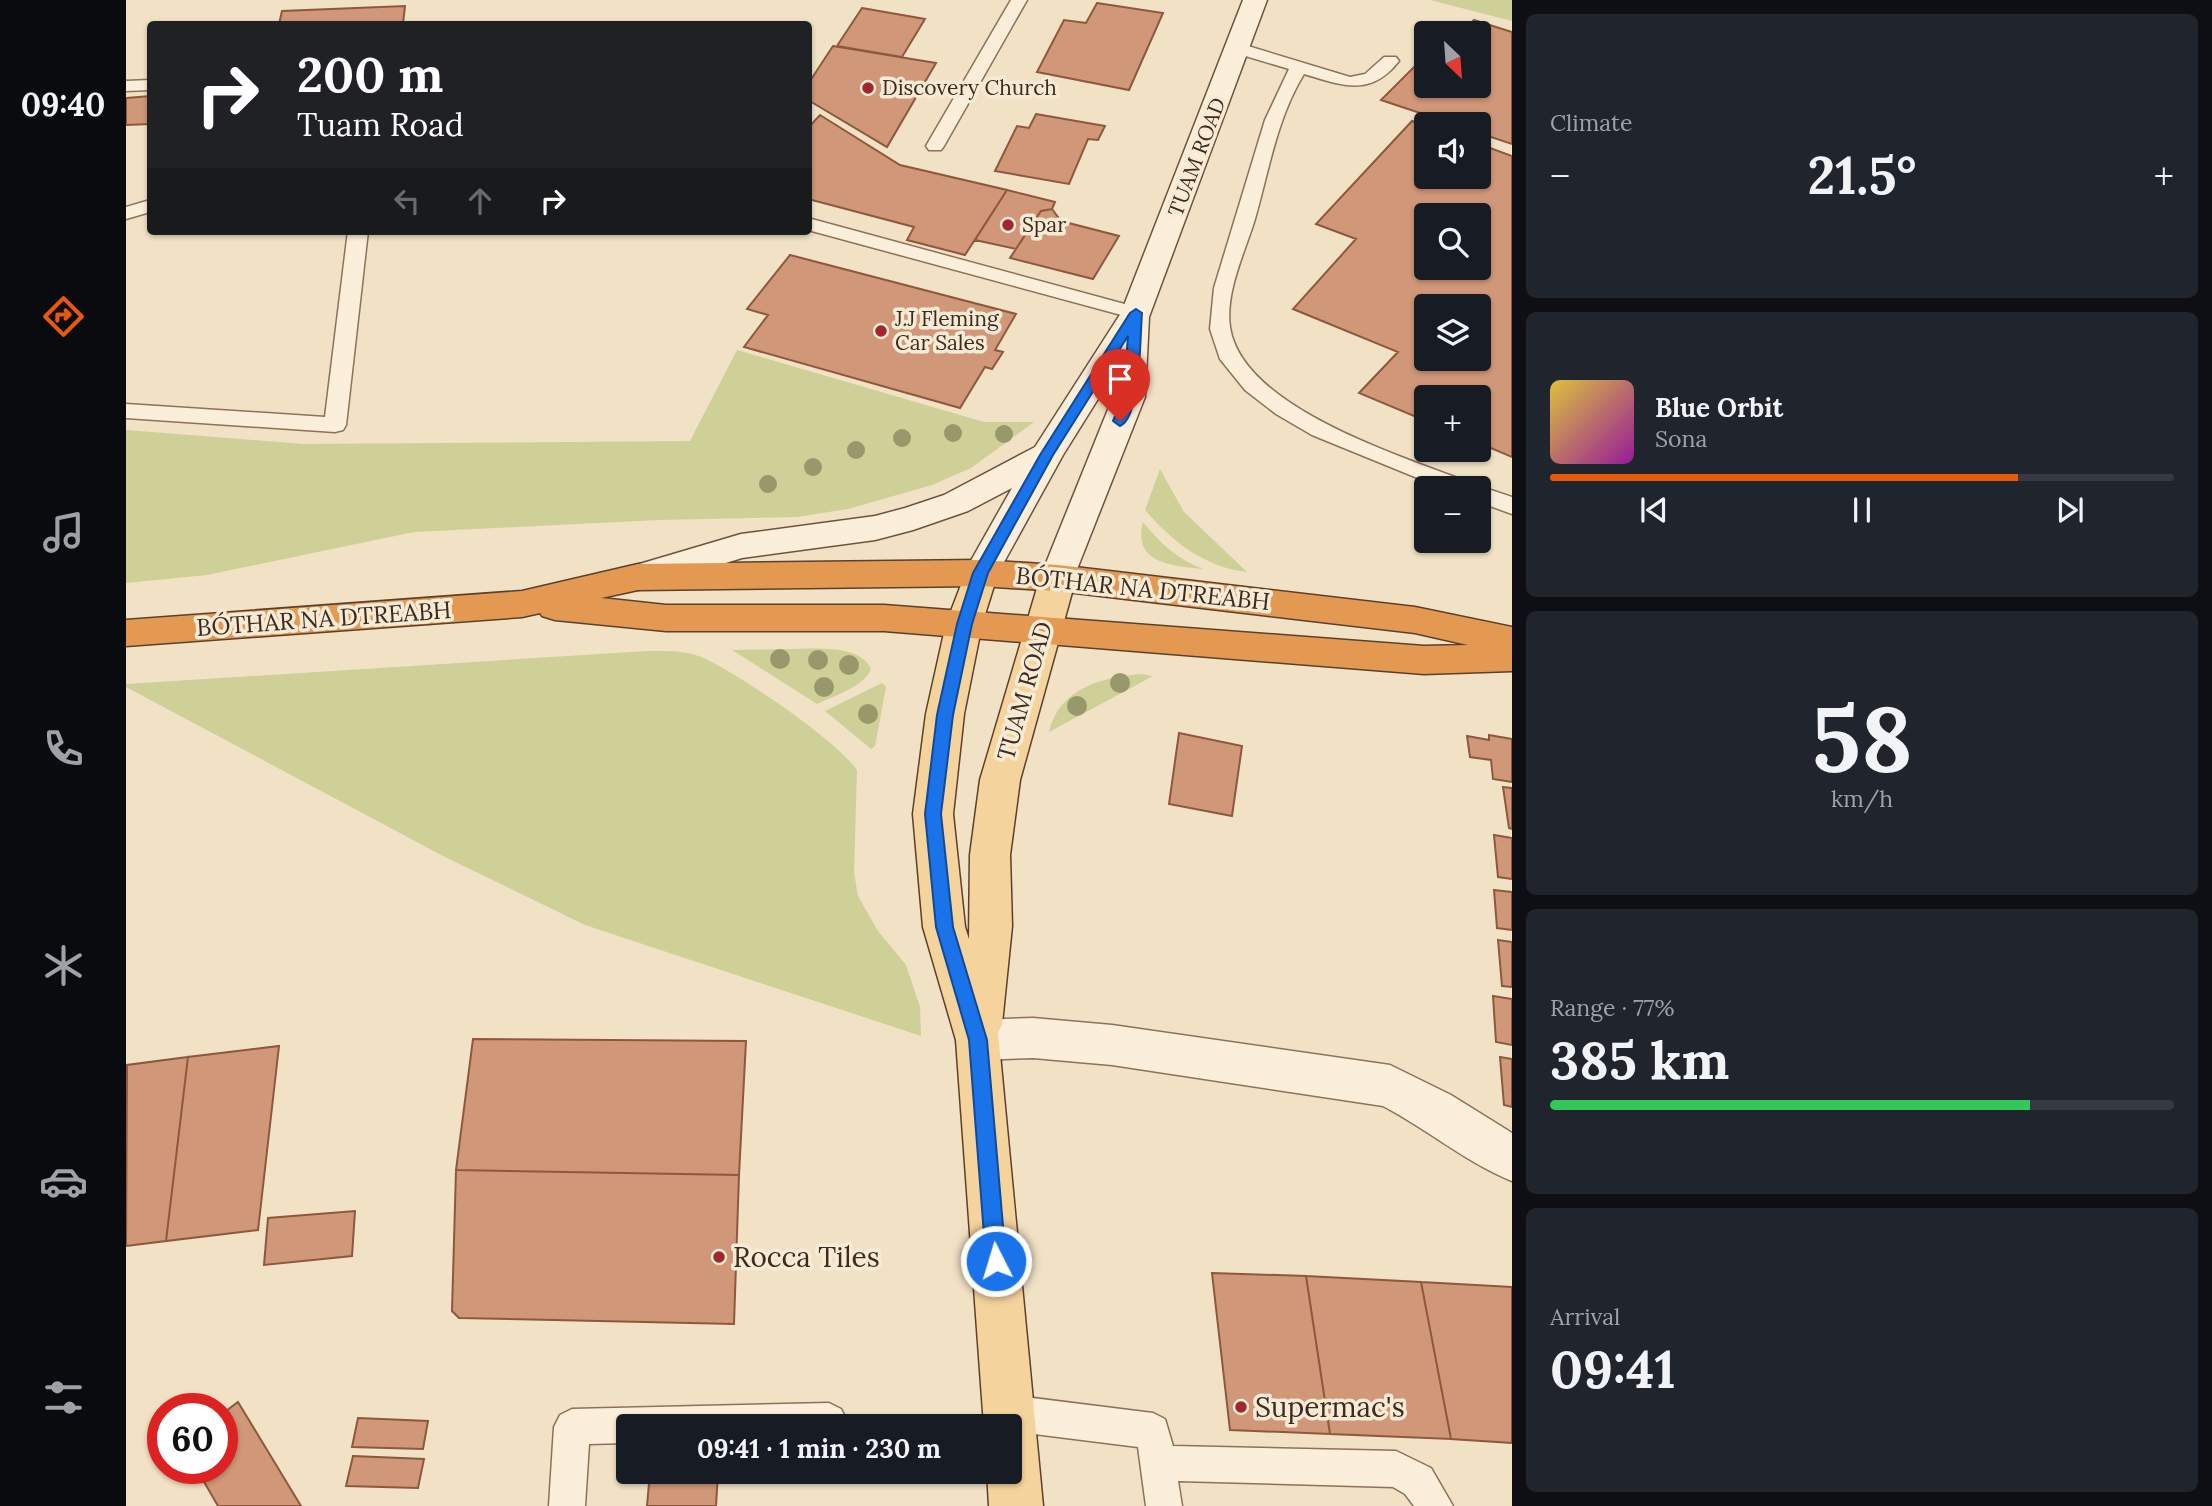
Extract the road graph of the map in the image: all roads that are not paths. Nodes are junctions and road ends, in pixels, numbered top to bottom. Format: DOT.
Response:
graph roads {
  1 [pos="1019,0"];
  2 [pos="1255,0"];
  3 [pos="1238,48"];
  4 [pos="1390,61"];
  5 [pos="1299,67"];
  6 [pos="147,85"];
  7 [pos="126,86"];
  8 [pos="935,146"];
  9 [pos="147,207"];
  10 [pos="126,213"];
  11 [pos="812,225"];
  12 [pos="358,235"];
  13 [pos="1136,313"];
  14 [pos="126,411"];
  15 [pos="1047,455"];
  16 [pos="1434,476"];
  17 [pos="1491,498"];
  18 [pos="1512,506"];
  19 [pos="981,573"];
  20 [pos="638,578"];
  21 [pos="1058,578"];
  22 [pos="522,604"];
  23 [pos="964,624"];
  24 [pos="1042,630"];
  25 [pos="126,633"];
  26 [pos="1512,641"];
  27 [pos="1512,657"];
  28 [pos="978,1040"];
  29 [pos="1512,1159"];
  30 [pos="1009,1413"];
  31 [pos="616,1426"];
  32 [pos="1157,1463"];
  33 [pos="567,1506"];
  34 [pos="1016,1506"];
  35 [pos="1164,1506"];
  36 [pos="1435,1506"];
  1 -- 8 [label="lane"];
  2 -- 3 [label="main road, TUAM ROAD"];
  3 -- 5 [label="lane"];
  3 -- 13 [label="main road, TUAM ROAD"];
  4 -- 5 [label="lane"];
  5 -- 16 [label="lane"];
  6 -- 7 [label="lane"];
  9 -- 10 [label="lane"];
  11 -- 13 [label="lane"];
  12 -- 14 [label="lane"];
  13 -- 15 [label="main road, TUAM ROAD"];
  13 -- 21 [label="main road, TUAM ROAD"];
  15 -- 19 [label="main road, TUAM ROAD"];
  15 -- 20 [label="main road"];
  17 -- 18 [label="lane"];
  19 -- 20 [label="highway, BÓTHAR NA DTREABH"];
  19 -- 21 [label="highway, BÓTHAR NA DTREABH"];
  19 -- 23 [label="main road, TUAM ROAD"];
  20 -- 22 [label="highway, BÓTHAR NA DTREABH"];
  21 -- 24 [label="main road, TUAM ROAD"];
  21 -- 26 [label="highway, BÓTHAR NA DTREABH"];
  22 -- 23 [label="highway, BÓTHAR NA DTREABH"];
  22 -- 25 [label="highway, BÓTHAR NA DTREABH"];
  23 -- 24 [label="highway, BÓTHAR NA DTREABH"];
  23 -- 28 [label="main road, TUAM ROAD"];
  24 -- 27 [label="highway, BÓTHAR NA DTREABH"];
  24 -- 28 [label="main road, TUAM ROAD"];
  28 -- 29 [label="main road"];
  28 -- 30 [label="main road, TUAM ROAD"];
  30 -- 32 [label="lane"];
  30 -- 34 [label="main road, TUAM ROAD"];
  31 -- 33 [label="lane"];
  32 -- 35 [label="lane"];
  32 -- 36 [label="lane"];
}
